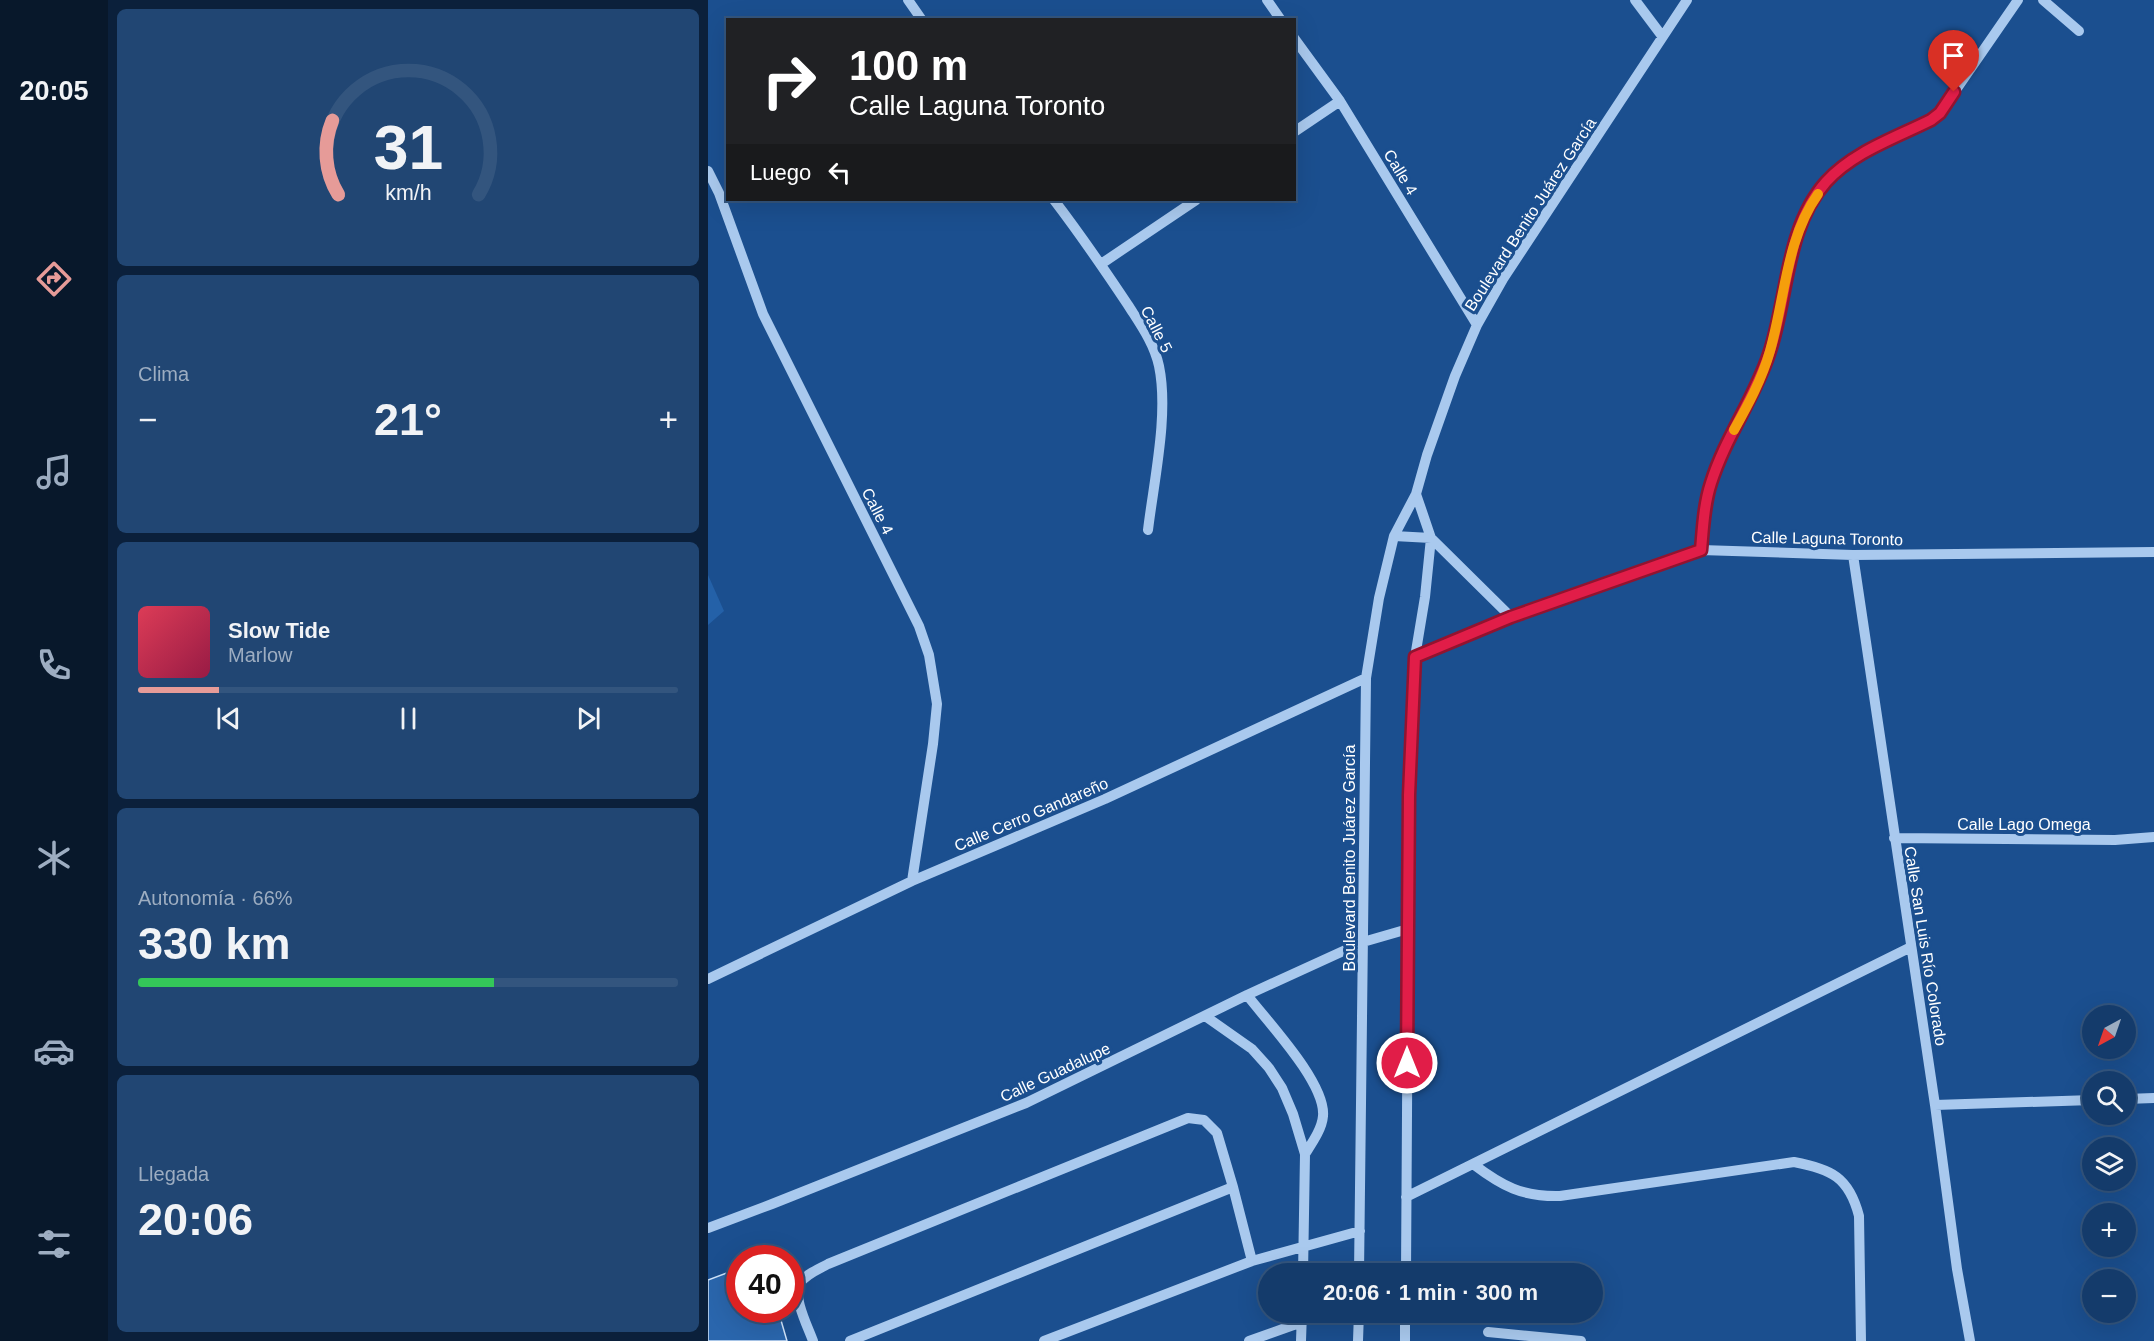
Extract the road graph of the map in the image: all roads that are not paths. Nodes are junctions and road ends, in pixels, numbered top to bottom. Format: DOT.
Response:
graph roads {
  1 [pos="908,0"];
  2 [pos="1267,0"];
  3 [pos="1635,0"];
  4 [pos="1687,0"];
  5 [pos="2018,0"];
  6 [pos="2043,0"];
  7 [pos="921,18"];
  8 [pos="1280,18"];
  9 [pos="2079,31"];
  10 [pos="1662,36"];
  11 [pos="1296,41"];
  12 [pos="1340,101"];
  13 [pos="1296,131"];
  14 [pos="708,171"];
  15 [pos="1055,201"];
  16 [pos="1195,201"];
  17 [pos="1101,264"];
  18 [pos="1477,325"];
  19 [pos="1416,494"];
  20 [pos="1148,530"];
  21 [pos="1394,536"];
  22 [pos="1431,538"];
  23 [pos="1701,550"];
  24 [pos="2154,552"];
  25 [pos="1853,555"];
  26 [pos="1511,617"];
  27 [pos="1415,657"];
  28 [pos="1366,678"];
  29 [pos="2154,837"];
  30 [pos="1894,838"];
  31 [pos="912,881"];
  32 [pos="1408,928"];
  33 [pos="1363,942"];
  34 [pos="1911,947"];
  35 [pos="708,979"];
  36 [pos="1246,995"];
  37 [pos="1205,1016"];
  38 [pos="2154,1098"];
  39 [pos="2136,1099"];
  40 [pos="2082,1100"];
  41 [pos="1935,1105"];
  42 [pos="1305,1154"];
  43 [pos="1473,1164"];
  44 [pos="1233,1187"];
  45 [pos="1406,1197"];
  46 [pos="708,1228"];
  47 [pos="1360,1232"];
  48 [pos="1303,1246"];
  49 [pos="1251,1261"];
  50 [pos="1303,1263"];
  51 [pos="1359,1263"];
  52 [pos="1406,1263"];
  53 [pos="1289,1323"];
  54 [pos="1302,1323"];
  55 [pos="1359,1323"];
  56 [pos="1405,1323"];
  57 [pos="1488,1332"];
  58 [pos="813,1341"];
  59 [pos="850,1341"];
  60 [pos="1044,1341"];
  61 [pos="1249,1341"];
  62 [pos="1301,1341"];
  63 [pos="1358,1341"];
  64 [pos="1405,1341"];
  65 [pos="1581,1341"];
  66 [pos="1861,1341"];
  67 [pos="1970,1341"];
  1 -- 7 [label="street"];
  2 -- 8 [label="street"];
  3 -- 10 [label="street"];
  4 -- 10 [label="street, Boulevard Benito Juárez García"];
  5 -- 23 [label="street"];
  6 -- 9 [label="street"];
  10 -- 18 [label="street, Boulevard Benito Juárez García"];
  11 -- 12 [label="street, Calle 4"];
  12 -- 13 [label="street"];
  12 -- 18 [label="street, Calle 4"];
  14 -- 31 [label="street, Calle 4"];
  15 -- 17 [label="street, Calle 5"];
  16 -- 17 [label="street"];
  17 -- 20 [label="street, Calle 5"];
  18 -- 19 [label="street, Boulevard Benito Juárez García"];
  19 -- 21 [label="street, Boulevard Benito Juárez García"];
  19 -- 22 [label="street"];
  21 -- 22 [label="street"];
  21 -- 28 [label="street, Boulevard Benito Juárez García"];
  22 -- 26 [label="street"];
  22 -- 27 [label="street"];
  23 -- 25 [label="street, Calle Laguna Toronto"];
  23 -- 26 [label="street, Calle Laguna Toronto"];
  24 -- 25 [label="street, Calle Laguna Toronto"];
  25 -- 30 [label="street, Calle San Luis Río Colorado"];
  26 -- 27 [label="street, Calle Laguna Toronto"];
  27 -- 32 [label="street"];
  28 -- 31 [label="street, Calle Cerro Gandareño"];
  28 -- 33 [label="street, Boulevard Benito Juárez García"];
  29 -- 30 [label="street, Calle Lago Omega"];
  30 -- 34 [label="street, Calle San Luis Río Colorado"];
  31 -- 35 [label="street, Calle Cerro Gandareño"];
  32 -- 33 [label="street, Calle Guadalupe"];
  32 -- 45 [label="street"];
  33 -- 36 [label="street, Calle Guadalupe"];
  33 -- 47 [label="street, Boulevard Benito Juárez García"];
  34 -- 41 [label="street, Calle San Luis Río Colorado"];
  34 -- 43 [label="street"];
  36 -- 37 [label="street, Calle Guadalupe"];
  36 -- 42 [label="street"];
  37 -- 42 [label="street"];
  37 -- 46 [label="street, Calle Guadalupe"];
  38 -- 39 [label="street"];
  40 -- 41 [label="street"];
  41 -- 67 [label="street, Calle San Luis Río Colorado"];
  42 -- 48 [label="street"];
  43 -- 45 [label="street"];
  43 -- 66 [label="street"];
  44 -- 49 [label="street"];
  44 -- 58 [label="street"];
  44 -- 59 [label="street"];
  45 -- 52 [label="street"];
  47 -- 48 [label="street"];
  47 -- 51 [label="street, Boulevard Benito Juárez García"];
  48 -- 49 [label="street"];
  48 -- 50 [label="street"];
  49 -- 60 [label="street"];
  53 -- 61 [label="street"];
  54 -- 62 [label="street"];
  55 -- 63 [label="street"];
  56 -- 64 [label="street"];
  57 -- 65 [label="street"];
}
